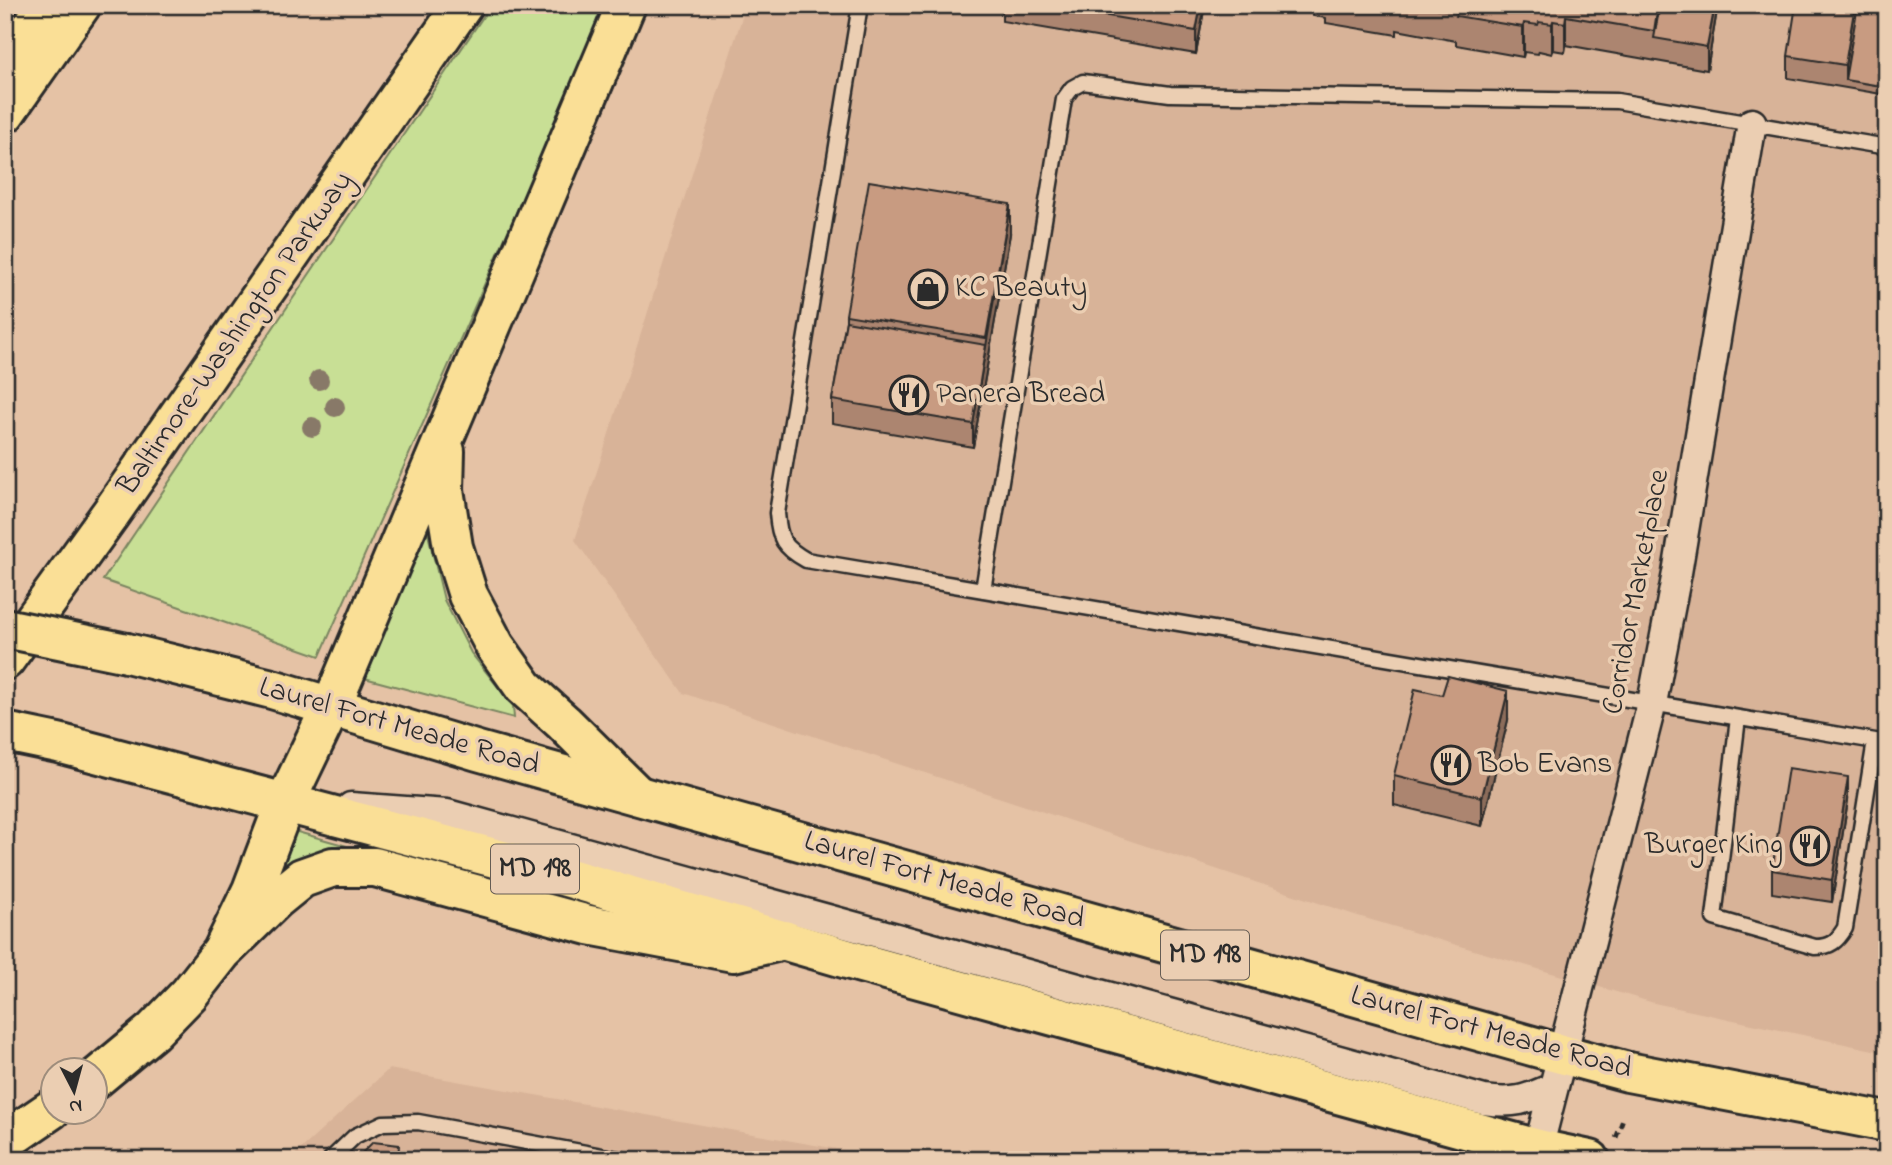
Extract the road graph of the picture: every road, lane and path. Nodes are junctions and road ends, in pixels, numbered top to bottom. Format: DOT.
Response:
graph roads {
  1 [pos="46,5"];
  2 [pos="82,5"];
  3 [pos="463,5"];
  4 [pos="626,5"];
  5 [pos="860,5"];
  6 [pos="5,69"];
  7 [pos="5,113"];
  8 [pos="1752,123"];
  9 [pos="1887,147"];
  10 [pos="445,434"];
  11 [pos="983,590"];
  12 [pos="5,628"];
  13 [pos="5,660"];
  14 [pos="1652,703"];
  15 [pos="331,707"];
  16 [pos="1738,718"];
  17 [pos="5,732"];
  18 [pos="1881,742"];
  19 [pos="636,795"];
  20 [pos="285,803"];
  21 [pos="784,940"];
  22 [pos="222,952"];
  23 [pos="108,1068"];
  24 [pos="1557,1071"];
  25 [pos="38,1119"];
  26 [pos="1623,1119"];
  27 [pos="1887,1122"];
  28 [pos="5,1142"];
  29 [pos="1538,1149"];
  30 [pos="1602,1152"];
  31 [pos="330,1160"];
  32 [pos="624,1160"];
  1 -- 6 [label="main road"];
  2 -- 7 [label="main road"];
  3 -- 13 [label="main road, Baltimore-Washington Parkway"];
  4 -- 10 [label="main road"];
  5 -- 11 [label="lane"];
  8 -- 9 [label="lane"];
  8 -- 11 [label="lane"];
  8 -- 14 [label="street, Corridor Marketplace"];
  10 -- 15 [label="main road"];
  10 -- 19 [label="main road"];
  11 -- 14 [label="lane"];
  12 -- 15 [label="main road, Laurel Fort Meade Road / MD 198, bridge"];
  14 -- 16 [label="lane"];
  14 -- 24 [label="street, Corridor Marketplace"];
  15 -- 19 [label="main road, Laurel Fort Meade Road / MD 198"];
  15 -- 20 [label="main road"];
  16 -- 18 [label="lane"];
  16 -- 18 [label="lane"];
  17 -- 20 [label="main road, MD 198"];
  19 -- 24 [label="main road, Laurel Fort Meade Road / MD 198"];
  20 -- 21 [label="main road, MD 198"];
  20 -- 22 [label="main road"];
  20 -- 24 [label="street"];
  21 -- 22 [label="main road"];
  21 -- 29 [label="main road, MD 198"];
  22 -- 23 [label="main road"];
  24 -- 27 [label="main road, Laurel Fort Meade Road / MD 198"];
  24 -- 29 [label="street, Corridor Marketplace"];
  25 -- 28 [label="main road"];
  26 -- 30 [label="path"];
  29 -- 30 [label="main road, MD 198"];
  31 -- 32 [label="lane"];
}
